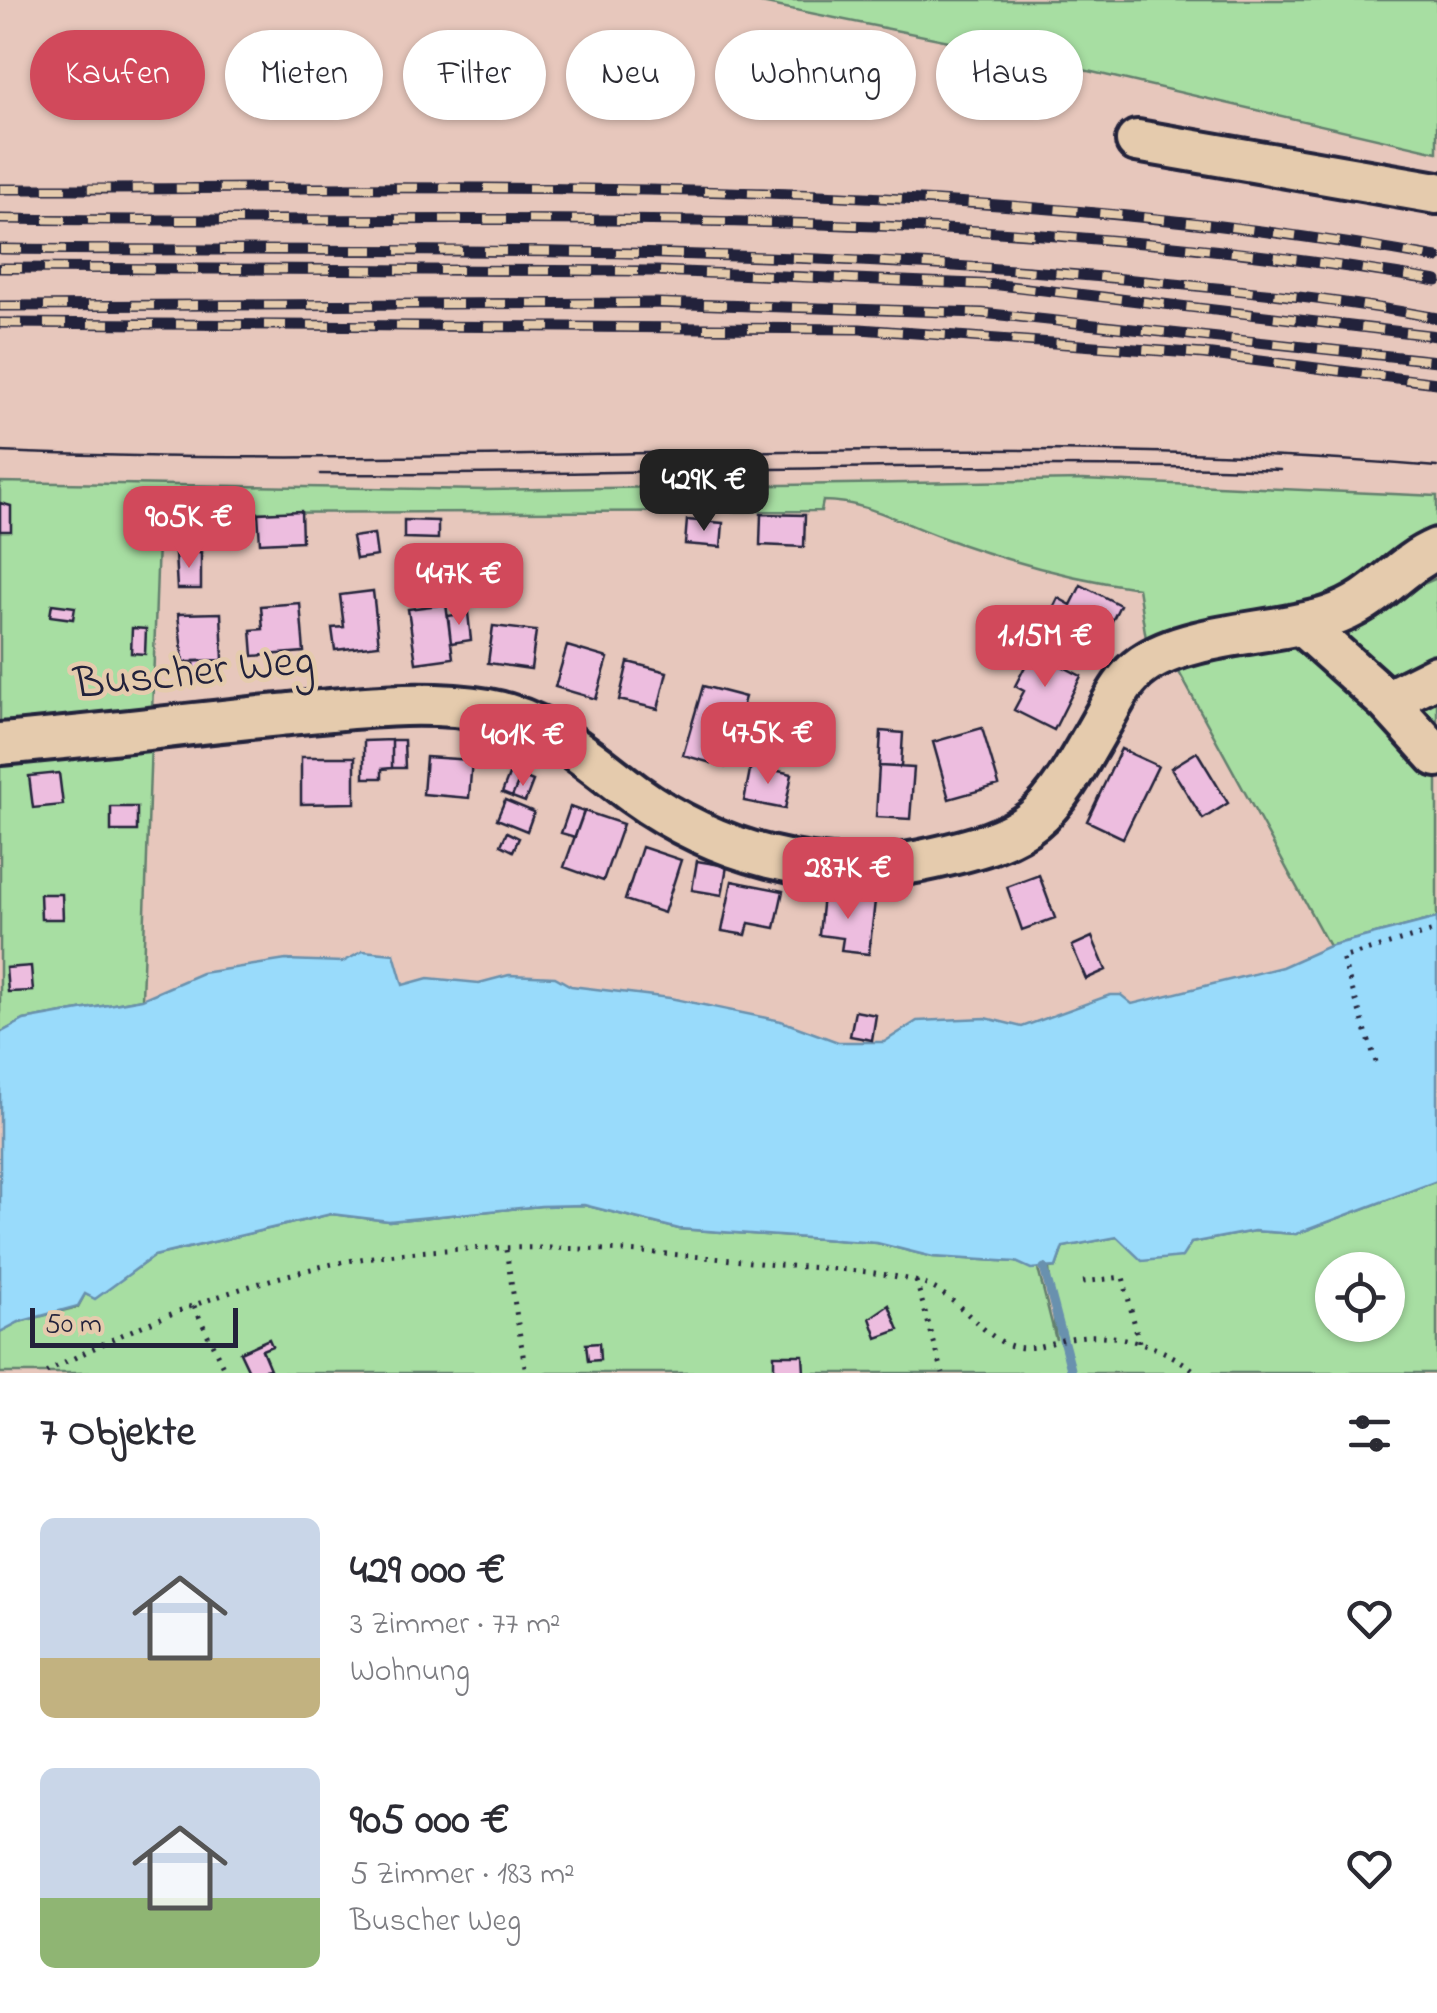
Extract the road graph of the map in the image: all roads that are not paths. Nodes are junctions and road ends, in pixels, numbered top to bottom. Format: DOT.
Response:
graph roads {
  1 [pos="1137,141"];
  2 [pos="1437,193"];
  3 [pos="1437,549"];
  4 [pos="1301,624"];
  5 [pos="1437,676"];
  6 [pos="1387,701"];
  7 [pos="0,744"];
  8 [pos="1437,756"];
  1 -- 2 [label="street"];
  3 -- 4 [label="street, Buscher Weg"];
  4 -- 6 [label="street"];
  4 -- 7 [label="street, Buscher Weg"];
  5 -- 6 [label="street"];
  6 -- 8 [label="street"];
}
